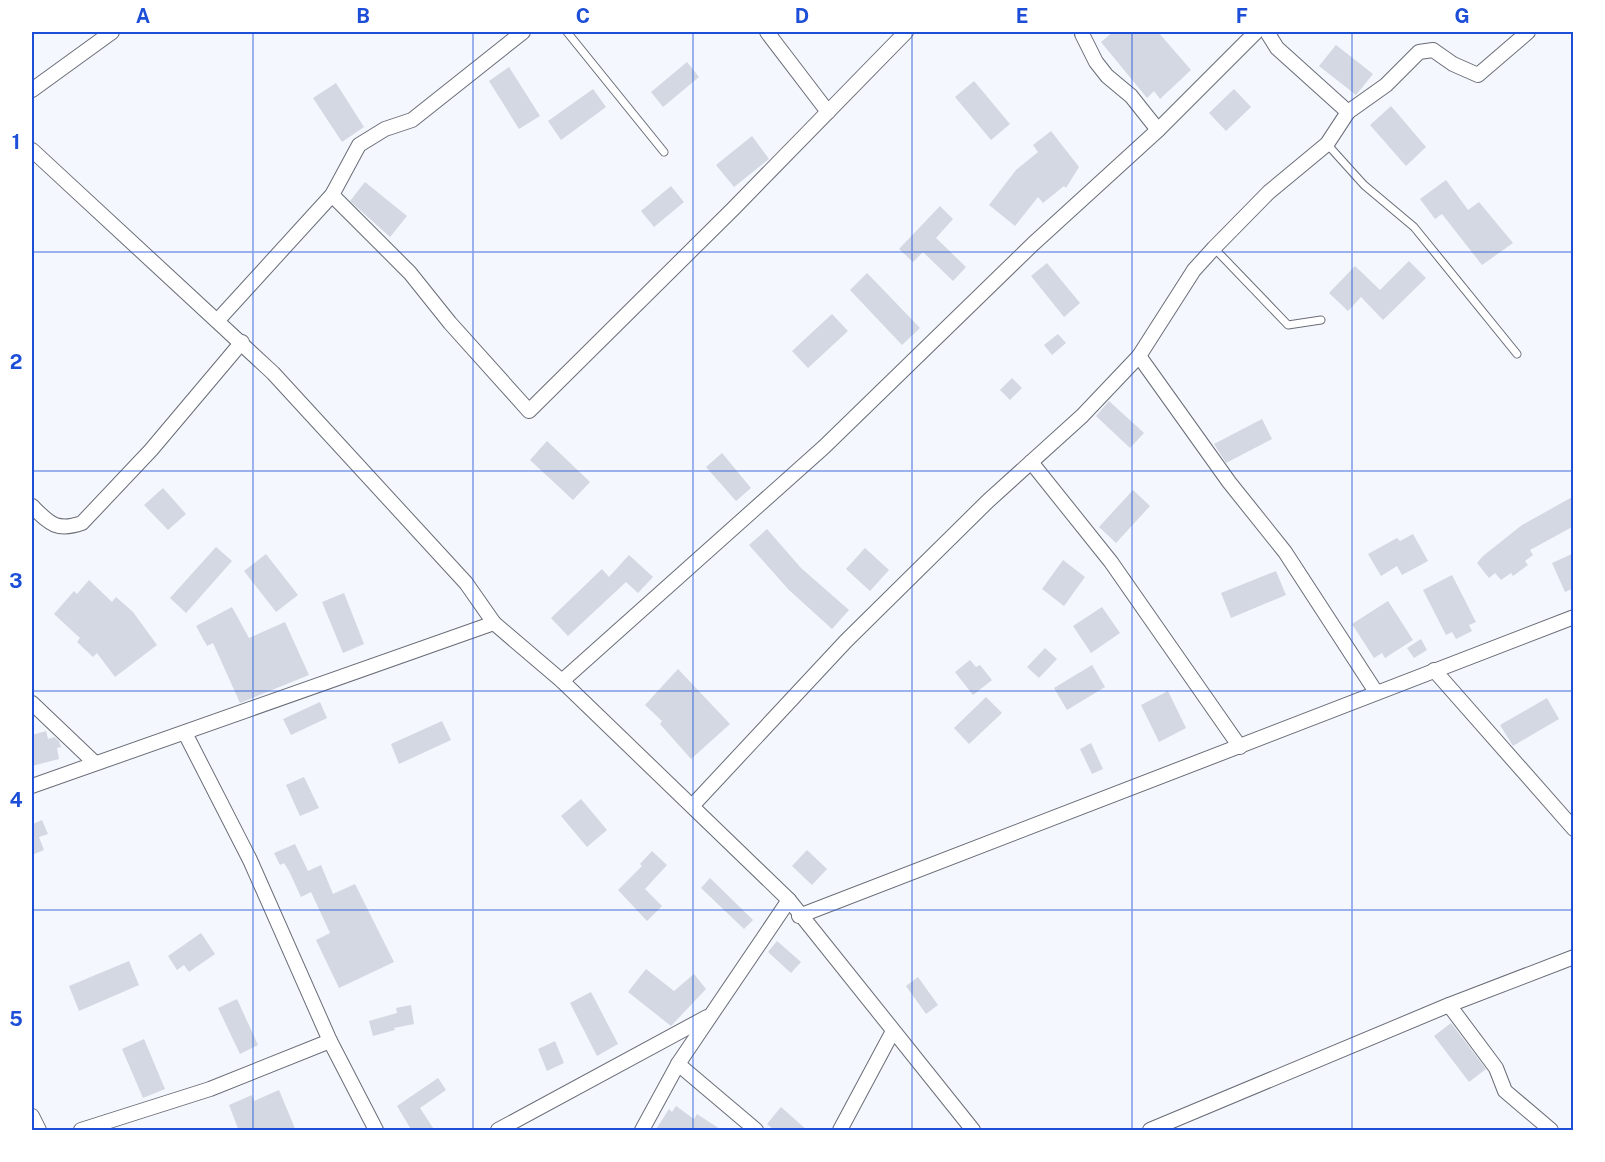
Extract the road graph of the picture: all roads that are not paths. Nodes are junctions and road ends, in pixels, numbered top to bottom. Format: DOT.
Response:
graph roads {
  1 [pos="112,32"];
  2 [pos="524,32"];
  3 [pos="567,32"];
  4 [pos="767,32"];
  5 [pos="906,32"];
  6 [pos="1082,32"];
  7 [pos="1256,32"];
  8 [pos="1268,32"];
  9 [pos="1528,32"];
  10 [pos="32,90"];
  11 [pos="828,112"];
  12 [pos="1348,112"];
  13 [pos="1158,130"];
  14 [pos="1327,144"];
  15 [pos="32,150"];
  16 [pos="664,152"];
  17 [pos="332,195"];
  18 [pos="1214,248"];
  19 [pos="218,320"];
  20 [pos="1321,320"];
  21 [pos="242,342"];
  22 [pos="1517,354"];
  23 [pos="1139,356"];
  24 [pos="1031,462"];
  25 [pos="32,506"];
  26 [pos="1574,617"];
  27 [pos="494,622"];
  28 [pos="1434,669"];
  29 [pos="562,681"];
  30 [pos="1376,692"];
  31 [pos="32,703"];
  32 [pos="185,733"];
  33 [pos="1240,747"];
  34 [pos="95,763"];
  35 [pos="32,786"];
  36 [pos="693,806"];
  37 [pos="1574,829"];
  38 [pos="789,900"];
  39 [pos="799,916"];
  40 [pos="1574,957"];
  41 [pos="1449,1005"];
  42 [pos="709,1015"];
  43 [pos="893,1031"];
  44 [pos="330,1041"];
  45 [pos="678,1064"];
  46 [pos="32,1116"];
  47 [pos="1165,1127"];
  48 [pos="39,1131"];
  49 [pos="81,1131"];
  50 [pos="376,1131"];
  51 [pos="498,1131"];
  52 [pos="642,1131"];
  53 [pos="756,1131"];
  54 [pos="840,1131"];
  55 [pos="973,1131"];
  56 [pos="1150,1131"];
  57 [pos="1551,1131"];
  1 -- 10 [label="street"];
  2 -- 17 [label="street"];
  3 -- 16 [label="lane"];
  4 -- 11 [label="street"];
  5 -- 11 [label="street"];
  6 -- 13 [label="street"];
  7 -- 13 [label="street"];
  8 -- 12 [label="street"];
  9 -- 12 [label="street"];
  11 -- 17 [label="street"];
  12 -- 14 [label="street"];
  13 -- 29 [label="street"];
  14 -- 18 [label="street"];
  14 -- 22 [label="lane"];
  15 -- 19 [label="street"];
  17 -- 19 [label="street"];
  18 -- 20 [label="lane"];
  18 -- 23 [label="street"];
  19 -- 21 [label="street"];
  21 -- 25 [label="street"];
  21 -- 27 [label="street"];
  23 -- 24 [label="street"];
  23 -- 30 [label="street"];
  24 -- 33 [label="street"];
  24 -- 36 [label="street"];
  26 -- 28 [label="street"];
  27 -- 29 [label="street"];
  27 -- 32 [label="street"];
  28 -- 30 [label="street"];
  28 -- 37 [label="street"];
  29 -- 36 [label="street"];
  30 -- 33 [label="street"];
  31 -- 34 [label="street"];
  32 -- 34 [label="street"];
  32 -- 44 [label="street"];
  33 -- 39 [label="street"];
  34 -- 35 [label="street"];
  36 -- 38 [label="street"];
  38 -- 39 [label="street"];
  38 -- 42 [label="street"];
  39 -- 43 [label="street"];
  40 -- 41 [label="street"];
  41 -- 47 [label="street"];
  41 -- 57 [label="street"];
  42 -- 45 [label="street"];
  42 -- 51 [label="street"];
  43 -- 54 [label="street"];
  43 -- 55 [label="street"];
  44 -- 49 [label="street"];
  44 -- 50 [label="street"];
  45 -- 52 [label="street"];
  45 -- 53 [label="street"];
  46 -- 48 [label="street"];
  47 -- 56 [label="street"];
}
